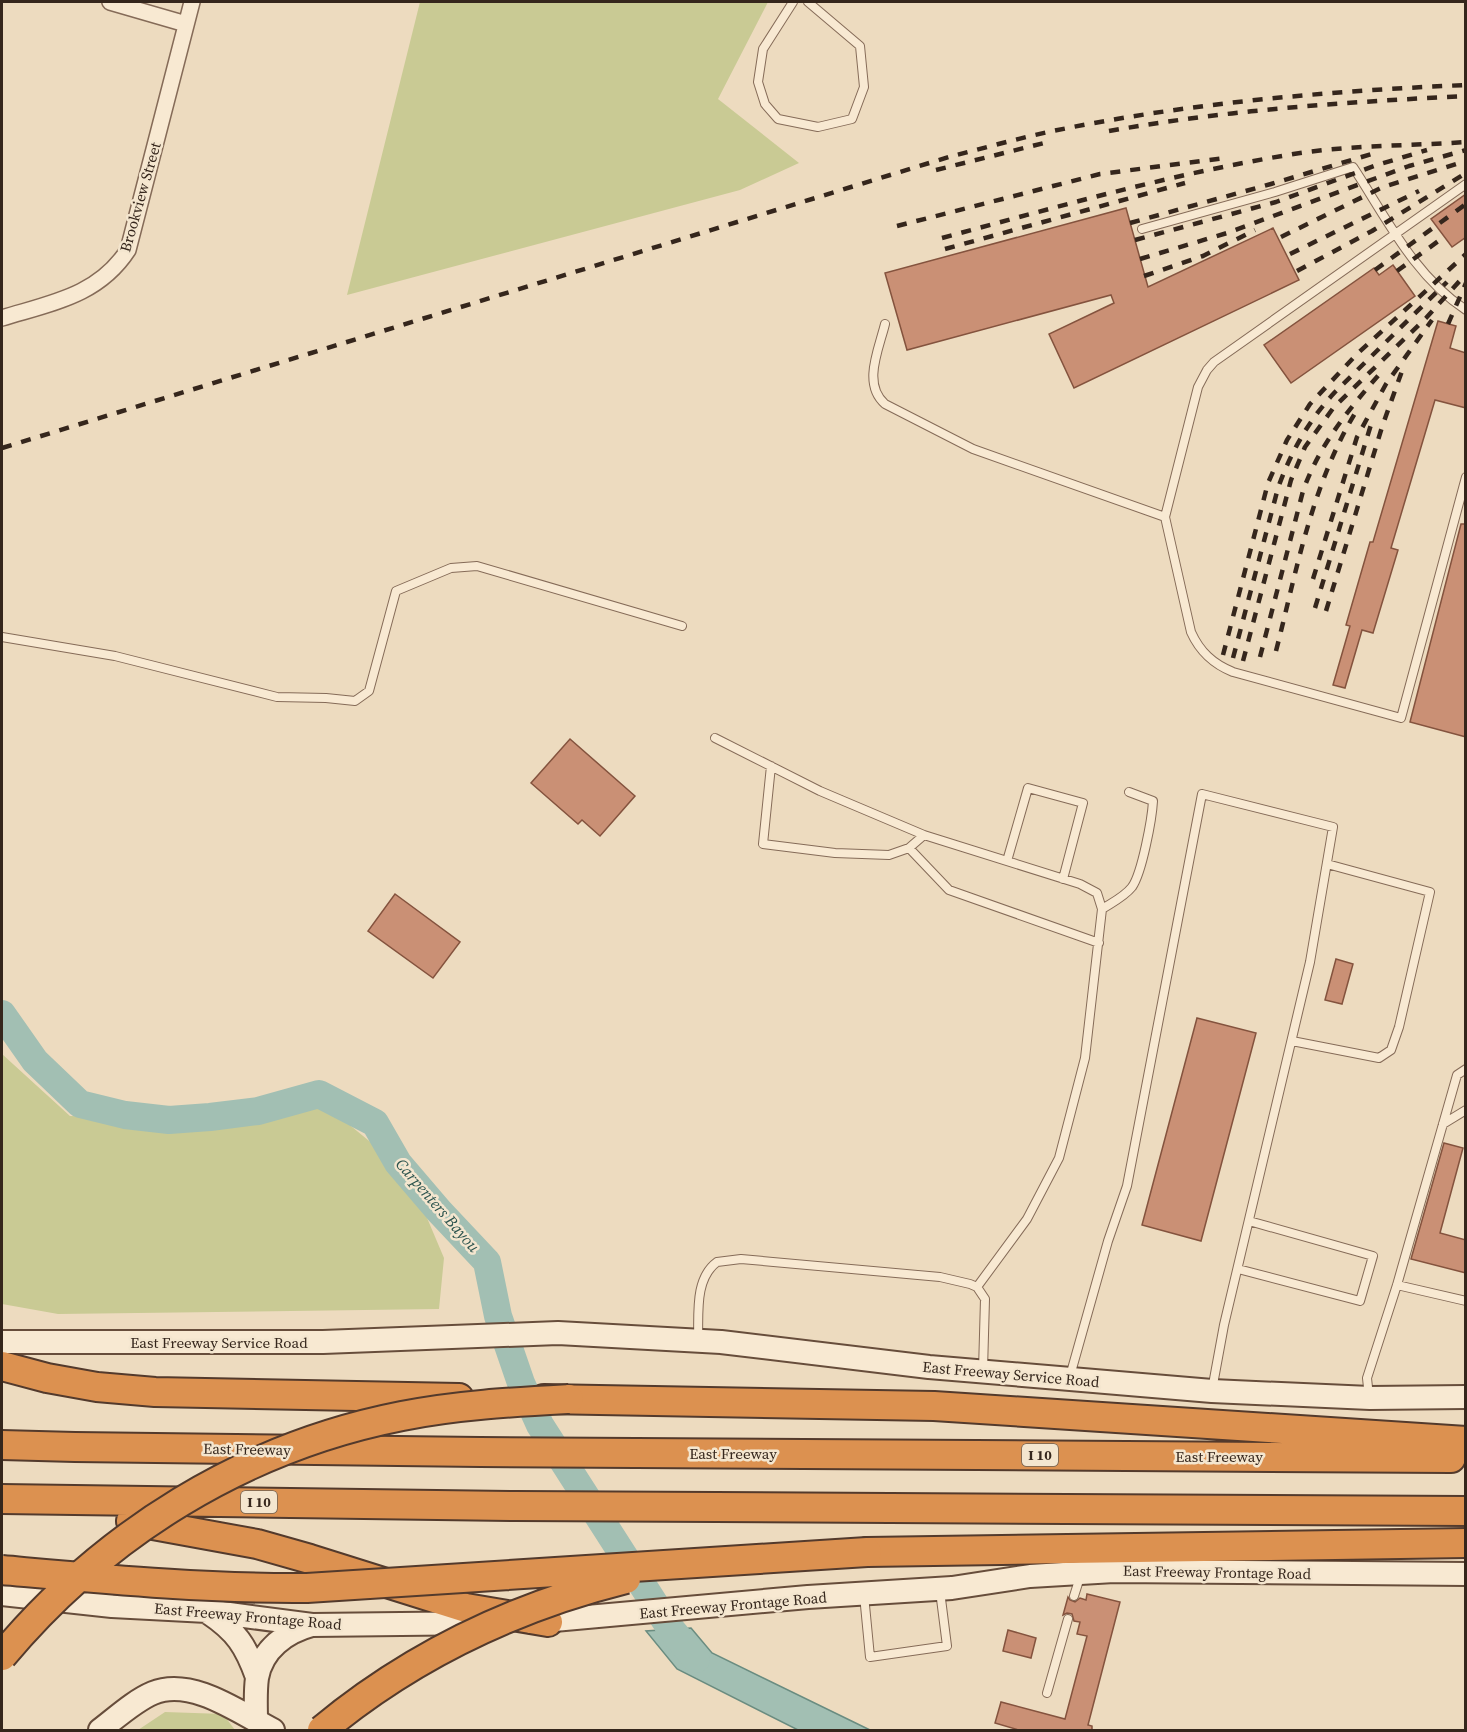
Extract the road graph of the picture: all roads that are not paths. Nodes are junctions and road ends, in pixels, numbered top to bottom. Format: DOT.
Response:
graph roads {
  1 [pos="110,2"];
  2 [pos="192,2"];
  3 [pos="793,2"];
  4 [pos="808,2"];
  5 [pos="186,24"];
  6 [pos="1466,184"];
  7 [pos="1142,230"];
  8 [pos="1395,232"];
  9 [pos="1466,310"];
  10 [pos="2,318"];
  11 [pos="885,324"];
  12 [pos="1466,477"];
  13 [pos="1165,517"];
  14 [pos="682,626"];
  15 [pos="2,637"];
  16 [pos="716,738"];
  17 [pos="771,766"];
  18 [pos="1129,792"];
  19 [pos="924,835"];
  20 [pos="909,848"];
  21 [pos="1007,861"];
  22 [pos="1327,864"];
  23 [pos="1063,879"];
  24 [pos="1102,909"];
  25 [pos="1099,943"];
  26 [pos="1292,1041"];
  27 [pos="1466,1069"];
  28 [pos="1466,1110"];
  29 [pos="1443,1124"];
  30 [pos="1249,1221"];
  31 [pos="1238,1269"];
  32 [pos="1397,1285"];
  33 [pos="977,1287"];
  34 [pos="1466,1301"];
  35 [pos="698,1341"];
  36 [pos="2,1342"];
  37 [pos="2,1366"];
  38 [pos="983,1371"];
  39 [pos="1069,1378"];
  40 [pos="1212,1391"];
  41 [pos="1466,1397"];
  42 [pos="1370,1398"];
  43 [pos="569,1399"];
  44 [pos="1466,1441"];
  45 [pos="2,1444"];
  46 [pos="1466,1458"];
  47 [pos="2,1499"];
  48 [pos="1466,1510"];
  49 [pos="1466,1543"];
  50 [pos="767,1557"];
  51 [pos="2,1570"];
  52 [pos="1081,1573"];
  53 [pos="1466,1574"];
  54 [pos="939,1589"];
  55 [pos="863,1593"];
  56 [pos="11,1595"];
  57 [pos="1074,1596"];
  58 [pos="2,1609"];
  59 [pos="207,1611"];
  60 [pos="1068,1619"];
  61 [pos="548,1622"];
  62 [pos="312,1624"];
  63 [pos="2,1656"];
  64 [pos="257,1677"];
  65 [pos="1047,1693"];
  66 [pos="264,1726"];
  67 [pos="99,1731"];
  68 [pos="321,1731"];
  1 -- 5 [label="street"];
  2 -- 5 [label="street, Brookview Street"];
  3 -- 4 [label="lane"];
  5 -- 10 [label="street, Brookview Street"];
  6 -- 8 [label="lane"];
  7 -- 8 [label="lane"];
  8 -- 9 [label="lane"];
  8 -- 13 [label="lane"];
  11 -- 13 [label="lane"];
  12 -- 13 [label="lane"];
  14 -- 15 [label="lane"];
  16 -- 17 [label="lane"];
  17 -- 19 [label="lane"];
  17 -- 20 [label="lane"];
  18 -- 24 [label="lane"];
  19 -- 20 [label="lane"];
  19 -- 21 [label="lane"];
  20 -- 25 [label="lane"];
  21 -- 23 [label="lane"];
  21 -- 23 [label="lane"];
  22 -- 26 [label="lane"];
  22 -- 26 [label="lane"];
  22 -- 39 [label="lane"];
  23 -- 24 [label="lane"];
  24 -- 25 [label="lane"];
  25 -- 33 [label="lane"];
  26 -- 30 [label="lane"];
  27 -- 29 [label="lane"];
  28 -- 29 [label="lane"];
  29 -- 32 [label="lane"];
  30 -- 31 [label="lane"];
  30 -- 31 [label="lane"];
  31 -- 40 [label="lane"];
  32 -- 34 [label="lane"];
  32 -- 42 [label="lane"];
  33 -- 35 [label="lane"];
  33 -- 38 [label="lane"];
  35 -- 36 [label="main road, East Freeway Service Road"];
  35 -- 38 [label="main road, East Freeway Service Road"];
  37 -- 43 [label="highway, bridge"];
  38 -- 39 [label="main road, East Freeway Service Road"];
  39 -- 40 [label="main road, East Freeway Service Road"];
  40 -- 42 [label="main road, East Freeway Service Road"];
  41 -- 42 [label="main road, East Freeway Service Road"];
  43 -- 44 [label="highway"];
  43 -- 63 [label="highway, bridge"];
  45 -- 46 [label="highway, East Freeway / I 10"];
  47 -- 48 [label="highway, I 10"];
  47 -- 61 [label="highway"];
  49 -- 50 [label="highway, bridge"];
  50 -- 51 [label="highway, bridge"];
  50 -- 68 [label="highway, bridge"];
  52 -- 53 [label="main road, East Freeway Frontage Road"];
  52 -- 54 [label="main road, East Freeway Frontage Road"];
  52 -- 57 [label="lane"];
  54 -- 55 [label="main road, East Freeway Frontage Road"];
  54 -- 55 [label="lane"];
  55 -- 61 [label="main road, East Freeway Frontage Road"];
  56 -- 58 [label="main road"];
  56 -- 59 [label="main road, East Freeway Frontage Road"];
  59 -- 62 [label="main road, East Freeway Frontage Road"];
  59 -- 64 [label="main road"];
  60 -- 65 [label="lane"];
  61 -- 62 [label="main road, East Freeway Frontage Road"];
  62 -- 64 [label="main road"];
  64 -- 66 [label="main road"];
  66 -- 67 [label="main road"];
}
